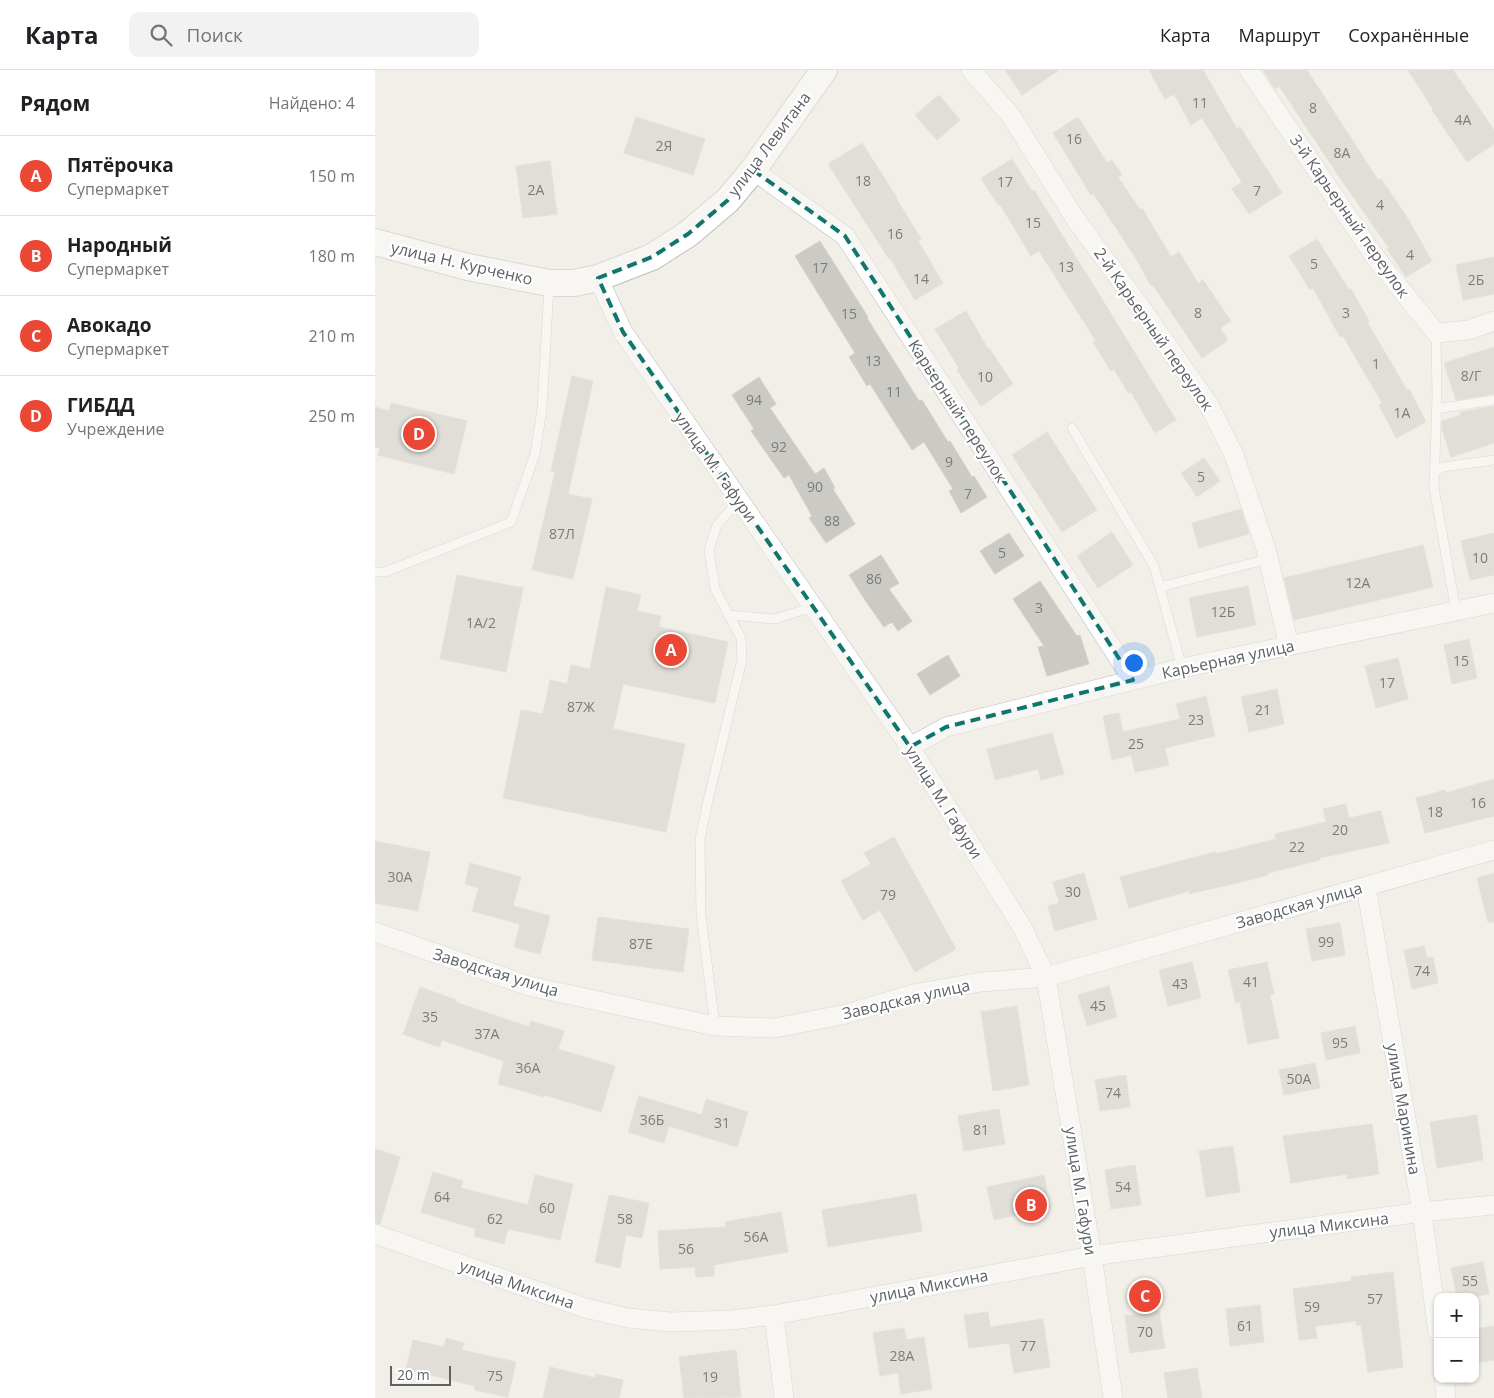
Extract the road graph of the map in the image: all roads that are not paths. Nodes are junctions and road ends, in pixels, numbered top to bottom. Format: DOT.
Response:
graph roads {
  1 [pos="824,70"];
  2 [pos="971,70"];
  3 [pos="1249,70"];
  4 [pos="753,170"];
  5 [pos="377,246"];
  6 [pos="598,278"];
  7 [pos="549,283"];
  8 [pos="1494,321"];
  9 [pos="1436,334"];
  10 [pos="1494,400"];
  11 [pos="1436,409"];
  12 [pos="1072,428"];
  13 [pos="1494,460"];
  14 [pos="1434,472"];
  15 [pos="739,500"];
  16 [pos="1269,559"];
  17 [pos="375,572"];
  18 [pos="1160,587"];
  19 [pos="1494,603"];
  20 [pos="813,607"];
  21 [pos="1456,611"];
  22 [pos="728,615"];
  23 [pos="1289,646"];
  24 [pos="1182,668"];
  25 [pos="1133,680"];
  26 [pos="910,747"];
  27 [pos="1494,850"];
  28 [pos="1366,886"];
  29 [pos="375,932"];
  30 [pos="1046,976"];
  31 [pos="715,1026"];
  32 [pos="1494,1205"];
  33 [pos="1422,1212"];
  34 [pos="375,1234"];
  35 [pos="1092,1256"];
  36 [pos="1434,1302"];
  37 [pos="774,1315"];
  38 [pos="1444,1383"];
  39 [pos="784,1398"];
  40 [pos="1113,1398"];
  41 [pos="1446,1398"];
  1 -- 4 [label="main road, улица Левитана"];
  2 -- 16 [label="street, 2-й Карьерный переулок"];
  3 -- 9 [label="street, 3-й Карьерный переулок"];
  4 -- 6 [label="main road, улица Левитана"];
  4 -- 25 [label="street, Карьерный переулок"];
  5 -- 7 [label="main road, улица Н. Курченко"];
  6 -- 7 [label="main road, улица Левитана"];
  6 -- 15 [label="street, улица М. Гафури"];
  7 -- 17 [label="lane"];
  8 -- 9 [label="street"];
  9 -- 11 [label="lane"];
  10 -- 11 [label="lane"];
  11 -- 14 [label="lane"];
  12 -- 18 [label="lane"];
  13 -- 14 [label="lane"];
  14 -- 21 [label="lane"];
  15 -- 20 [label="street, улица М. Гафури"];
  15 -- 22 [label="lane"];
  16 -- 18 [label="lane"];
  16 -- 23 [label="street, 2-й Карьерный переулок"];
  18 -- 24 [label="lane"];
  19 -- 21 [label="street, Карьерная улица"];
  20 -- 22 [label="lane"];
  20 -- 26 [label="street, улица М. Гафури"];
  21 -- 23 [label="street, Карьерная улица"];
  22 -- 31 [label="lane"];
  23 -- 24 [label="street, Карьерная улица"];
  24 -- 25 [label="street, Карьерная улица"];
  25 -- 26 [label="street, Карьерная улица"];
  26 -- 30 [label="street, улица М. Гафури"];
  27 -- 28 [label="street, Заводская улица"];
  28 -- 30 [label="street, Заводская улица"];
  28 -- 33 [label="street, улица Маринина"];
  29 -- 31 [label="street, Заводская улица"];
  30 -- 31 [label="street, Заводская улица"];
  30 -- 35 [label="street, улица М. Гафури"];
  32 -- 33 [label="street, улица Миксина"];
  33 -- 35 [label="street, улица Миксина"];
  33 -- 36 [label="street, улица Маринина"];
  34 -- 37 [label="street, улица Миксина"];
  35 -- 37 [label="street, улица Миксина"];
  35 -- 40 [label="street, улица М. Гафури"];
  37 -- 39 [label="street"];
  38 -- 41 [label="street"];
}
